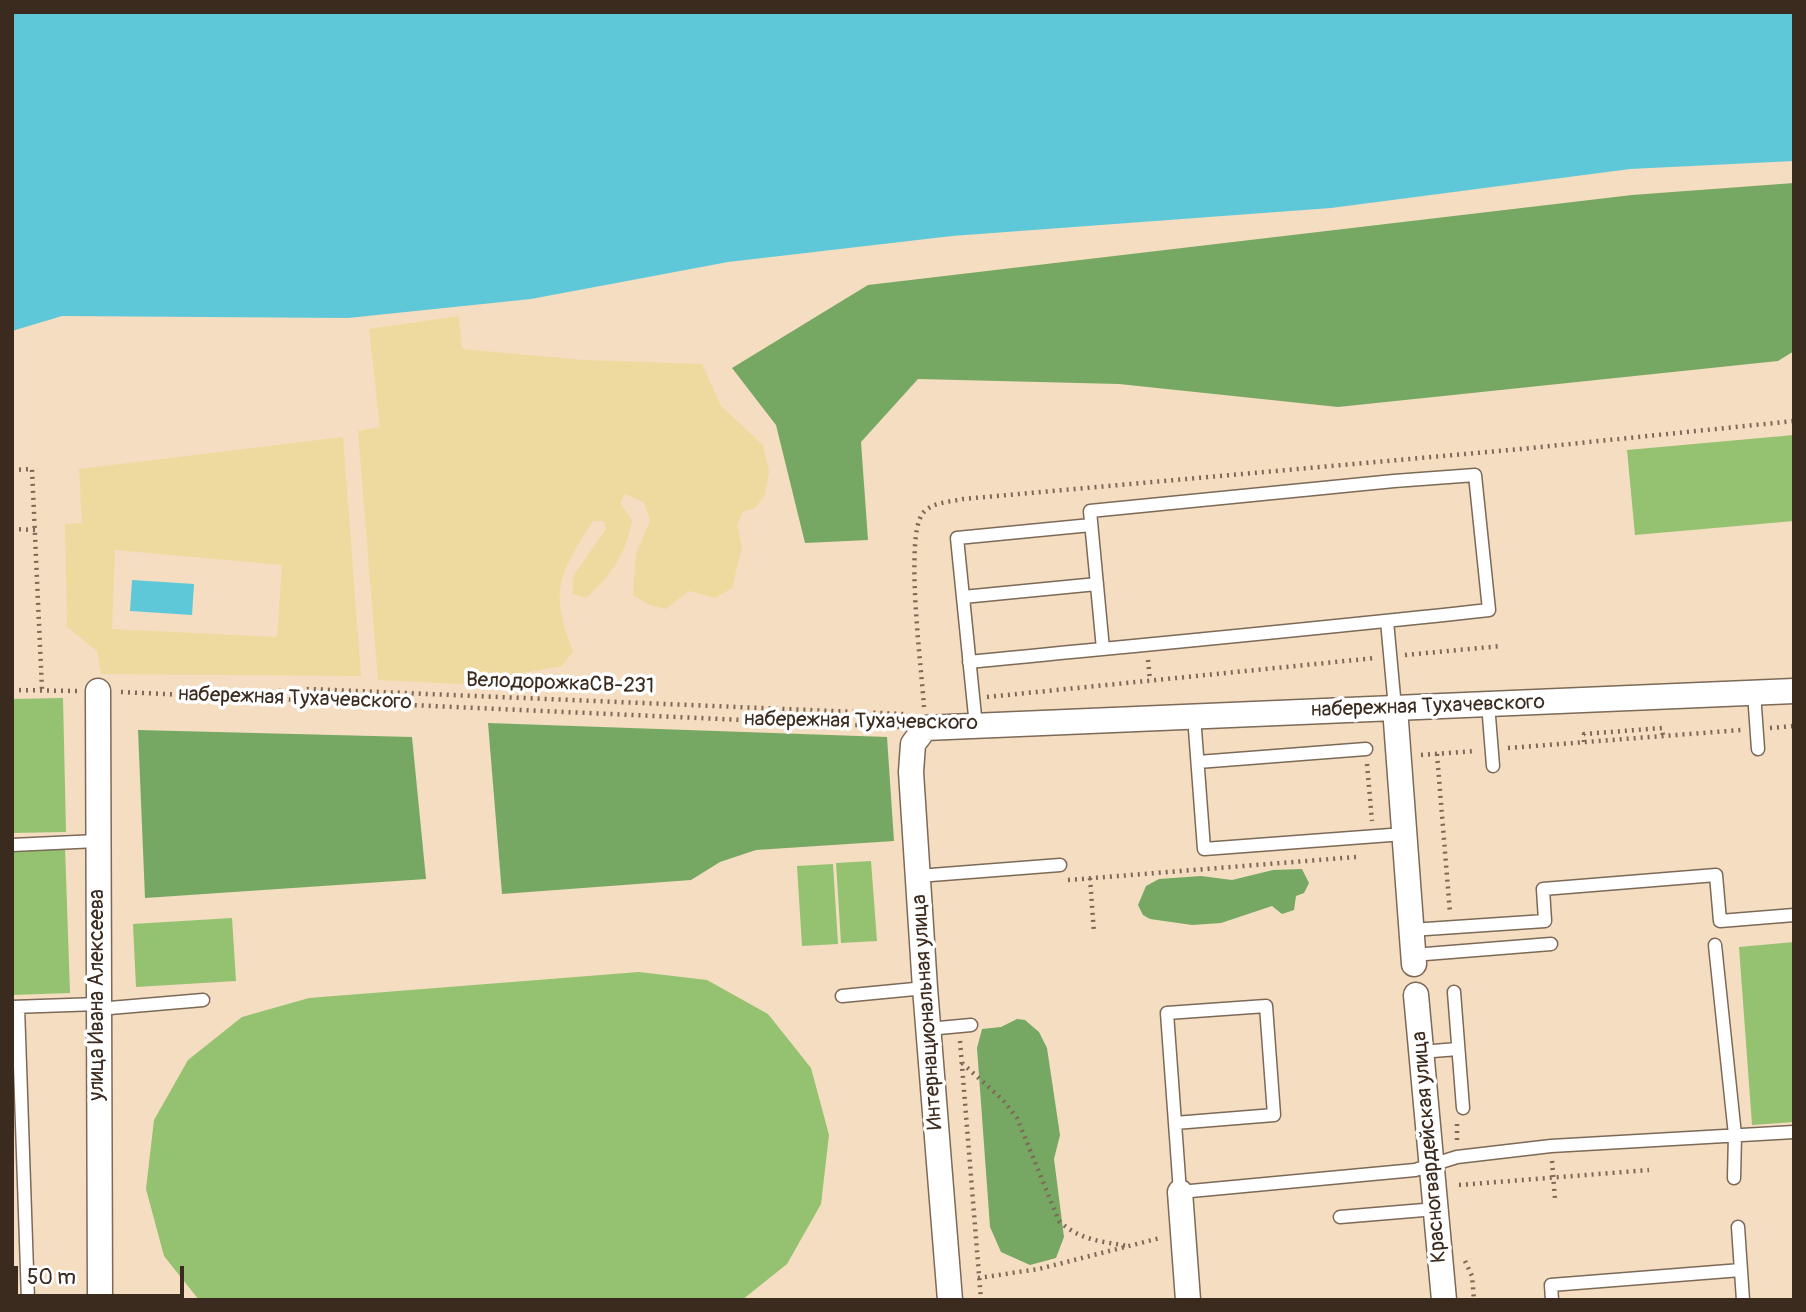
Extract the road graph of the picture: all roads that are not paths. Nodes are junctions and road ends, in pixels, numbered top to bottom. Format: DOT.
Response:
graph roads {
  1 [pos="1091,525"];
  2 [pos="1097,584"];
  3 [pos="963,597"];
  4 [pos="1387,621"];
  5 [pos="1103,649"];
  6 [pos="969,662"];
  7 [pos="98,691"];
  8 [pos="1794,691"];
  9 [pos="1754,693"];
  10 [pos="1488,704"];
  11 [pos="1395,708"];
  12 [pos="1194,716"];
  13 [pos="976,726"];
  14 [pos="925,728"];
  15 [pos="1366,749"];
  16 [pos="1758,749"];
  17 [pos="1198,762"];
  18 [pos="1493,766"];
  19 [pos="1404,834"];
  20 [pos="97,841"];
  21 [pos="12,845"];
  22 [pos="1060,865"];
  23 [pos="918,876"];
  24 [pos="1794,915"];
  25 [pos="1411,929"];
  26 [pos="1550,944"];
  27 [pos="1714,945"];
  28 [pos="1413,960"];
  29 [pos="925,988"];
  30 [pos="1454,992"];
  31 [pos="1416,995"];
  32 [pos="842,996"];
  33 [pos="203,1000"];
  34 [pos="15,1007"];
  35 [pos="98,1007"];
  36 [pos="965,1026"];
  37 [pos="928,1029"];
  38 [pos="1458,1049"];
  39 [pos="1420,1052"];
  40 [pos="1463,1108"];
  41 [pos="1174,1123"];
  42 [pos="1794,1132"];
  43 [pos="1735,1135"];
  44 [pos="1432,1163"];
  45 [pos="1734,1178"];
  46 [pos="1180,1192"];
  47 [pos="1436,1209"];
  48 [pos="1340,1217"];
  49 [pos="1738,1227"];
  50 [pos="1741,1270"];
  51 [pos="950,1290"];
  52 [pos="28,1300"];
  53 [pos="100,1300"];
  54 [pos="1188,1300"];
  55 [pos="1444,1300"];
  56 [pos="1552,1300"];
  57 [pos="1743,1300"];
  1 -- 2 [label="lane"];
  1 -- 3 [label="lane"];
  1 -- 4 [label="lane"];
  2 -- 3 [label="lane"];
  2 -- 5 [label="lane"];
  3 -- 6 [label="lane"];
  4 -- 5 [label="lane"];
  4 -- 11 [label="lane"];
  5 -- 6 [label="lane"];
  6 -- 13 [label="lane"];
  7 -- 20 [label="street, улица Ивана Алексеева"];
  8 -- 9 [label="street, набережная Тухачевского"];
  9 -- 10 [label="street, набережная Тухачевского"];
  9 -- 16 [label="lane"];
  10 -- 11 [label="street, набережная Тухачевского"];
  10 -- 18 [label="lane"];
  11 -- 12 [label="street, набережная Тухачевского"];
  11 -- 19 [label="street"];
  12 -- 13 [label="street, набережная Тухачевского"];
  12 -- 17 [label="lane"];
  13 -- 14 [label="street, набережная Тухачевского"];
  14 -- 23 [label="street, Интернациональная улица"];
  15 -- 17 [label="lane"];
  17 -- 19 [label="lane"];
  19 -- 25 [label="street"];
  20 -- 21 [label="lane"];
  20 -- 35 [label="street, улица Ивана Алексеева"];
  22 -- 23 [label="lane"];
  23 -- 29 [label="street, Интернациональная улица"];
  24 -- 25 [label="lane"];
  25 -- 28 [label="street"];
  26 -- 28 [label="lane"];
  27 -- 43 [label="lane"];
  29 -- 32 [label="lane"];
  29 -- 37 [label="street, Интернациональная улица"];
  30 -- 38 [label="lane"];
  31 -- 39 [label="street, Красногвардейская улица"];
  33 -- 35 [label="lane"];
  34 -- 35 [label="lane"];
  34 -- 52 [label="lane"];
  35 -- 53 [label="street, улица Ивана Алексеева"];
  36 -- 37 [label="lane"];
  37 -- 51 [label="street, Интернациональная улица"];
  38 -- 39 [label="lane"];
  38 -- 40 [label="lane"];
  39 -- 44 [label="street, Красногвардейская улица"];
  41 -- 41 [label="lane"];
  41 -- 46 [label="lane"];
  42 -- 43 [label="lane"];
  43 -- 44 [label="lane"];
  43 -- 45 [label="lane"];
  44 -- 46 [label="lane"];
  44 -- 47 [label="street, Красногвардейская улица"];
  46 -- 54 [label="street"];
  47 -- 48 [label="lane"];
  47 -- 55 [label="street, Красногвардейская улица"];
  49 -- 50 [label="lane"];
  50 -- 56 [label="lane"];
  50 -- 57 [label="lane"];
}
